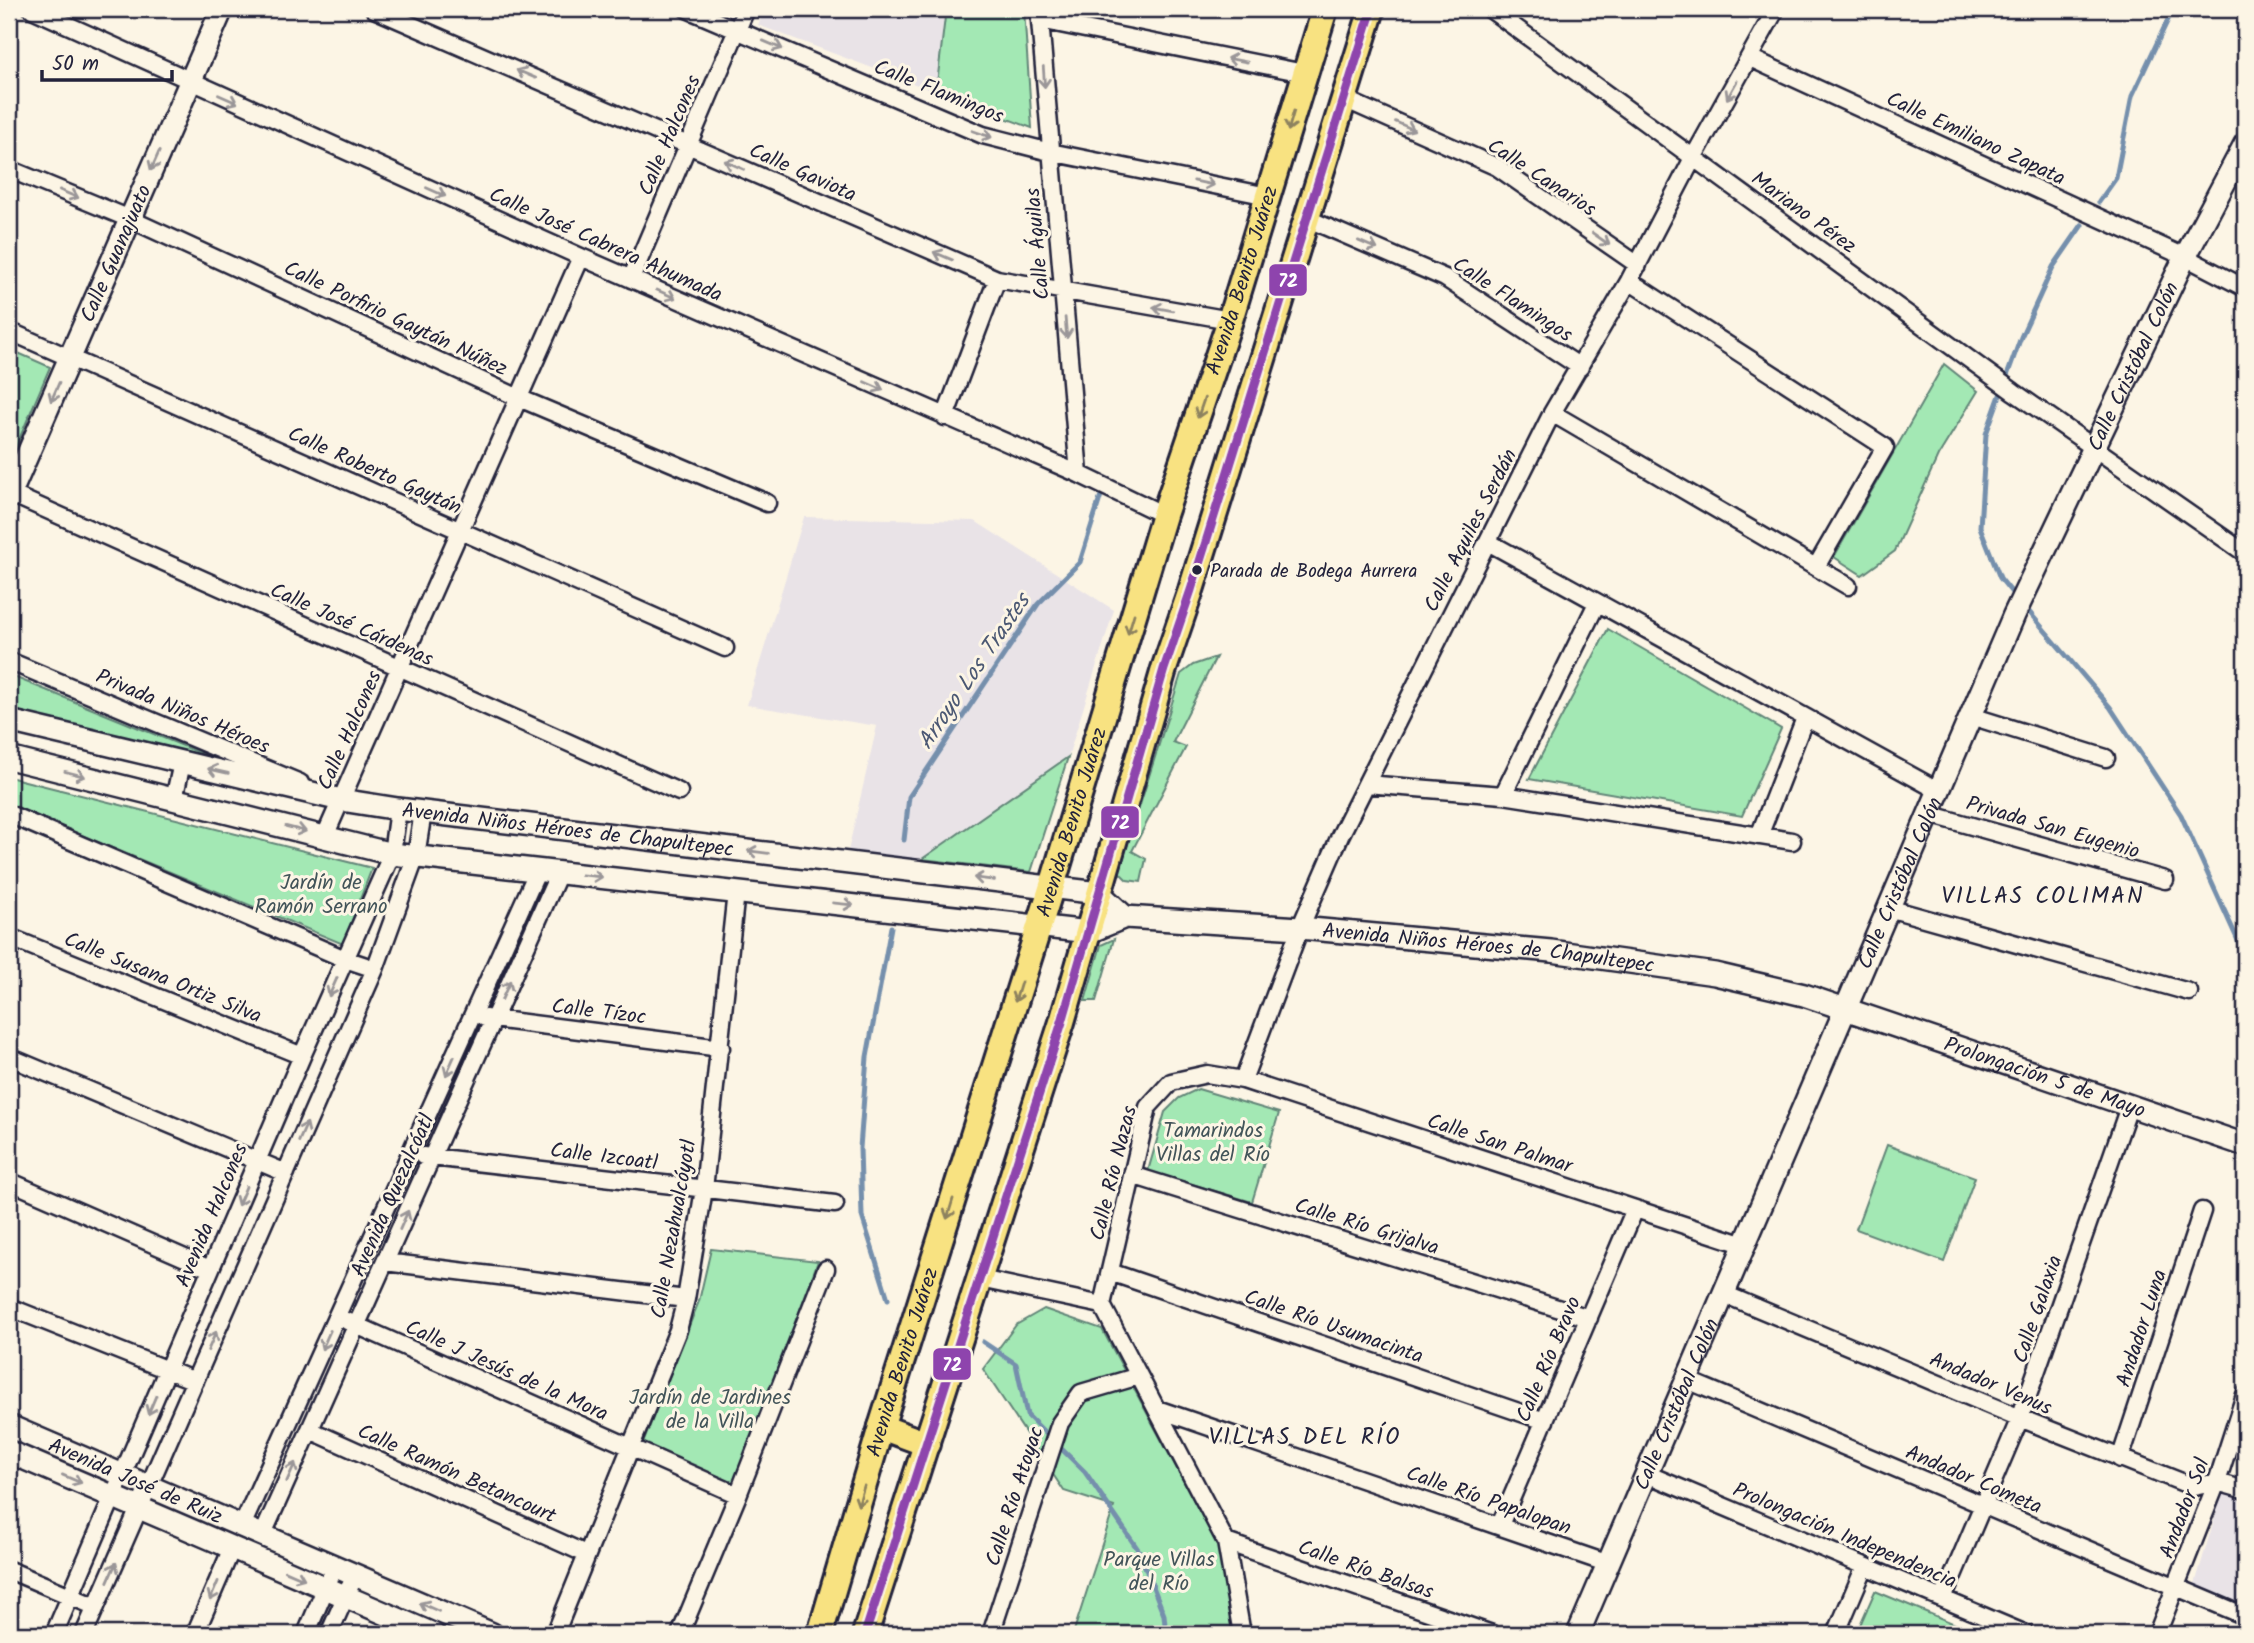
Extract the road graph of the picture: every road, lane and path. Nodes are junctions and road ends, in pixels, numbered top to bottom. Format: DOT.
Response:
graph roads {
  1 [pos="32,9"];
  2 [pos="222,9"];
  3 [pos="374,9"];
  4 [pos="687,9"];
  5 [pos="746,9"];
  6 [pos="1325,9"];
  7 [pos="1372,9"];
  8 [pos="1490,9"];
  9 [pos="1772,10"];
  10 [pos="1040,14"];
  11 [pos="737,30"];
  12 [pos="1750,58"];
  13 [pos="1304,74"];
  14 [pos="190,82"];
  15 [pos="1342,98"];
  16 [pos="2245,144"];
  17 [pos="688,145"];
  18 [pos="1050,152"];
  19 [pos="1693,158"];
  20 [pos="9,169"];
  21 [pos="1268,196"];
  22 [pos="1306,218"];
  23 [pos="130,219"];
  24 [pos="581,257"];
  25 [pos="2185,257"];
  26 [pos="1638,265"];
  27 [pos="631,279"];
  28 [pos="997,279"];
  29 [pos="1629,281"];
  30 [pos="2245,288"];
  31 [pos="1062,291"];
  32 [pos="1230,320"];
  33 [pos="9,331"];
  34 [pos="70,358"];
  35 [pos="1580,367"];
  36 [pos="519,398"];
  37 [pos="1552,413"];
  38 [pos="945,417"];
  39 [pos="2095,447"];
  40 [pos="1079,474"];
  41 [pos="9,495"];
  42 [pos="768,503"];
  43 [pos="1164,515"];
  44 [pos="460,531"];
  45 [pos="1488,542"];
  46 [pos="2245,553"];
  47 [pos="1816,567"];
  48 [pos="1848,586"];
  49 [pos="1597,603"];
  50 [pos="724,648"];
  51 [pos="9,661"];
  52 [pos="400,668"];
  53 [pos="1971,716"];
  54 [pos="1805,718"];
  55 [pos="9,721"];
  56 [pos="9,758"];
  57 [pos="2106,758"];
  58 [pos="183,762"];
  59 [pos="1366,784"];
  60 [pos="1938,791"];
  61 [pos="679,792"];
  62 [pos="1503,795"];
  63 [pos="174,799"];
  64 [pos="341,800"];
  65 [pos="398,809"];
  66 [pos="423,812"];
  67 [pos="9,814"];
  68 [pos="1929,814"];
  69 [pos="325,836"];
  70 [pos="1759,836"];
  71 [pos="1792,841"];
  72 [pos="391,854"];
  73 [pos="416,856"];
  74 [pos="549,871"];
  75 [pos="2165,880"];
  76 [pos="1051,887"];
  77 [pos="736,892"];
  78 [pos="1098,893"];
  79 [pos="1888,908"];
  80 [pos="1125,917"];
  81 [pos="1039,927"];
  82 [pos="1300,928"];
  83 [pos="1089,932"];
  84 [pos="9,937"];
  85 [pos="345,959"];
  86 [pos="374,969"];
  87 [pos="2189,992"];
  88 [pos="1846,1009"];
  89 [pos="472,1016"];
  90 [pos="493,1019"];
  91 [pos="721,1048"];
  92 [pos="302,1056"];
  93 [pos="9,1057"];
  94 [pos="1243,1080"];
  95 [pos="2129,1107"];
  96 [pos="2245,1145"];
  97 [pos="410,1154"];
  98 [pos="432,1157"];
  99 [pos="257,1161"];
  100 [pos="286,1173"];
  101 [pos="1132,1175"];
  102 [pos="9,1181"];
  103 [pos="704,1189"];
  104 [pos="835,1205"];
  105 [pos="1635,1209"];
  106 [pos="2202,1210"];
  107 [pos="1745,1245"];
  108 [pos="385,1262"];
  109 [pos="210,1269"];
  110 [pos="826,1269"];
  111 [pos="1110,1272"];
  112 [pos="979,1279"];
  113 [pos="1724,1294"];
  114 [pos="686,1299"];
  115 [pos="1102,1305"];
  116 [pos="9,1307"];
  117 [pos="336,1317"];
  118 [pos="1588,1318"];
  119 [pos="356,1325"];
  120 [pos="167,1371"];
  121 [pos="1139,1376"];
  122 [pos="1687,1380"];
  123 [pos="195,1381"];
  124 [pos="2245,1395"];
  125 [pos="1157,1409"];
  126 [pos="2020,1418"];
  127 [pos="1545,1421"];
  128 [pos="9,1426"];
  129 [pos="881,1427"];
  130 [pos="310,1430"];
  131 [pos="927,1444"];
  132 [pos="632,1448"];
  133 [pos="9,1452"];
  134 [pos="2120,1459"];
  135 [pos="1647,1474"];
  136 [pos="122,1475"];
  137 [pos="2217,1482"];
  138 [pos="149,1486"];
  139 [pos="2245,1490"];
  140 [pos="738,1495"];
  141 [pos="113,1497"];
  142 [pos="1984,1507"];
  143 [pos="139,1508"];
  144 [pos="1500,1525"];
  145 [pos="242,1526"];
  146 [pos="263,1534"];
  147 [pos="1226,1542"];
  148 [pos="232,1548"];
  149 [pos="586,1554"];
  150 [pos="1609,1564"];
  151 [pos="1866,1566"];
  152 [pos="9,1570"];
  153 [pos="345,1570"];
  154 [pos="2176,1587"];
  155 [pos="335,1592"];
  156 [pos="70,1596"];
  157 [pos="1943,1599"];
  158 [pos="96,1607"];
  159 [pos="2245,1616"];
  160 [pos="1452,1628"];
  161 [pos="54,1634"];
  162 [pos="84,1634"];
  163 [pos="195,1634"];
  164 [pos="306,1634"];
  165 [pos="329,1634"];
  166 [pos="433,1634"];
  167 [pos="492,1634"];
  168 [pos="555,1634"];
  169 [pos="680,1634"];
  170 [pos="820,1634"];
  171 [pos="865,1634"];
  172 [pos="991,1634"];
  173 [pos="1242,1634"];
  174 [pos="1492,1634"];
  175 [pos="1578,1634"];
  176 [pos="1836,1634"];
  177 [pos="2026,1634"];
  178 [pos="2157,1634"];
  1 -- 14 [label="street, Calle José Cabrera Ahumada"];
  2 -- 14 [label="street, Calle Guanajuato"];
  17 -- 3 [label="street, Calle Gaviota, one-way"];
  4 -- 11 [label="street, Calle Flamingos"];
  5 -- 11 [label="street, Calle Halcones"];
  6 -- 13 [label="main road, Avenida Benito Juárez"];
  7 -- 15 [label="main road, Avenida Benito Juárez"];
  8 -- 19 [label="street, Mariano Pérez"];
  9 -- 12 [label="street, Calle Aquiles Serdán"];
  13 -- 10 [label="street, one-way"];
  10 -- 18 [label="street, Calle Águilas, one-way"];
  11 -- 17 [label="street, Calle Halcones"];
  11 -- 18 [label="street, Calle Flamingos, one-way"];
  12 -- 19 [label="street, Calle Aquiles Serdán, one-way"];
  12 -- 25 [label="street, Calle Emiliano Zapata"];
  13 -- 21 [label="main road, Avenida Benito Juárez, one-way"];
  14 -- 23 [label="street, Calle Guanajuato, one-way"];
  14 -- 24 [label="street, Calle José Cabrera Ahumada, one-way"];
  15 -- 22 [label="main road, Avenida Benito Juárez"];
  15 -- 26 [label="street, Calle Canarios, one-way"];
  16 -- 25 [label="street, Calle Cristóbal Colón"];
  17 -- 27 [label="street, Calle Halcones"];
  28 -- 17 [label="street, Calle Gaviota, one-way"];
  18 -- 21 [label="street, Calle Flamingos, one-way"];
  18 -- 31 [label="street, Calle Águilas"];
  19 -- 26 [label="street, Calle Aquiles Serdán"];
  19 -- 39 [label="street, Mariano Pérez"];
  20 -- 23 [label="street, Calle Porfirio Gaytán Núñez, one-way"];
  21 -- 32 [label="main road, Avenida Benito Juárez"];
  22 -- 35 [label="street, Calle Flamingos, one-way"];
  22 -- 78 [label="main road, Avenida Benito Juárez"];
  23 -- 34 [label="street, Calle Guanajuato"];
  23 -- 36 [label="street, Calle Porfirio Gaytán Núñez"];
  24 -- 27 [label="street, Calle José Cabrera Ahumada"];
  24 -- 36 [label="street, Calle Halcones"];
  25 -- 30 [label="street, Calle Emiliano Zapata"];
  25 -- 39 [label="street, Calle Cristóbal Colón"];
  26 -- 29 [label="street, Calle Aquiles Serdán"];
  27 -- 38 [label="street, Calle José Cabrera Ahumada, one-way"];
  28 -- 31 [label="street, Calle Gaviota"];
  28 -- 38 [label="street"];
  29 -- 35 [label="street, Calle Aquiles Serdán"];
  29 -- 47 [label="street"];
  32 -- 31 [label="street, Calle Gaviota, one-way"];
  31 -- 40 [label="street, Calle Águilas, one-way"];
  32 -- 43 [label="main road, Avenida Benito Juárez, one-way"];
  33 -- 34 [label="street, Calle Roberto Gaytán"];
  34 -- 41 [label="street, Calle Guanajuato, one-way"];
  34 -- 44 [label="street, Calle Roberto Gaytán"];
  35 -- 37 [label="street, Calle Aquiles Serdán"];
  36 -- 42 [label="street, Calle Porfirio Gaytán Núñez"];
  36 -- 44 [label="street, Calle Halcones"];
  37 -- 45 [label="street, Calle Aquiles Serdán"];
  37 -- 47 [label="street"];
  38 -- 40 [label="street, Calle José Cabrera Ahumada"];
  39 -- 46 [label="street, Mariano Pérez"];
  39 -- 53 [label="street, Calle Cristóbal Colón"];
  40 -- 43 [label="street, Calle José Cabrera Ahumada"];
  41 -- 52 [label="street, Calle José Cárdenas"];
  43 -- 76 [label="main road, Avenida Benito Juárez, one-way"];
  44 -- 50 [label="street, Calle Roberto Gaytán"];
  44 -- 52 [label="street, Calle Halcones"];
  45 -- 49 [label="street"];
  45 -- 59 [label="street, Calle Aquiles Serdán"];
  47 -- 48 [label="street"];
  49 -- 54 [label="street"];
  49 -- 62 [label="street"];
  51 -- 64 [label="street, Privada Niños Héroes"];
  52 -- 61 [label="street, Calle José Cárdenas"];
  52 -- 64 [label="street, Calle Halcones"];
  53 -- 57 [label="street"];
  53 -- 60 [label="street, Calle Cristóbal Colón"];
  54 -- 60 [label="street"];
  54 -- 70 [label="street"];
  55 -- 58 [label="street, Avenida Niños Héroes de Chapultepec"];
  56 -- 63 [label="street, Avenida Niños Héroes de Chapultepec, one-way"];
  58 -- 63 [label="street"];
  64 -- 58 [label="street, Avenida Niños Héroes de Chapultepec, one-way"];
  59 -- 62 [label="street"];
  59 -- 82 [label="street, Calle Aquiles Serdán"];
  60 -- 68 [label="street, Calle Cristóbal Colón"];
  62 -- 70 [label="street"];
  63 -- 69 [label="street, Avenida Niños Héroes de Chapultepec, one-way"];
  64 -- 65 [label="street, Avenida Niños Héroes de Chapultepec"];
  64 -- 69 [label="street, Calle Halcones"];
  65 -- 66 [label="street, Avenida Niños Héroes de Chapultepec"];
  65 -- 72 [label="street, Avenida Halcones"];
  66 -- 73 [label="street"];
  76 -- 66 [label="street, Avenida Niños Héroes de Chapultepec, one-way"];
  67 -- 85 [label="street"];
  68 -- 75 [label="street, Privada San Eugenio"];
  68 -- 79 [label="street, Calle Cristóbal Colón"];
  69 -- 72 [label="street, Avenida Niños Héroes de Chapultepec"];
  70 -- 71 [label="street"];
  72 -- 73 [label="street, Avenida Niños Héroes de Chapultepec"];
  72 -- 85 [label="street, Avenida Halcones"];
  73 -- 74 [label="street, Avenida Niños Héroes de Chapultepec"];
  73 -- 86 [label="street"];
  74 -- 77 [label="street, Avenida Niños Héroes de Chapultepec, one-way"];
  74 -- 89 [label="street, Avenida Quezalcóatl"];
  90 -- 74 [label="street, Avenida Quezalcóatl, one-way"];
  76 -- 78 [label="street, Avenida Niños Héroes de Chapultepec"];
  76 -- 81 [label="main road, Avenida Benito Juárez"];
  77 -- 81 [label="street, Avenida Niños Héroes de Chapultepec, one-way"];
  77 -- 91 [label="street, Calle Nezahualcóyotl"];
  78 -- 80 [label="street"];
  78 -- 83 [label="main road, Avenida Benito Juárez"];
  79 -- 87 [label="street"];
  79 -- 88 [label="street, Calle Cristóbal Colón"];
  80 -- 82 [label="street, Avenida Niños Héroes de Chapultepec"];
  80 -- 83 [label="street, Avenida Niños Héroes de Chapultepec"];
  81 -- 83 [label="street, Avenida Niños Héroes de Chapultepec"];
  81 -- 129 [label="main road, Avenida Benito Juárez, one-way"];
  82 -- 88 [label="street, Avenida Niños Héroes de Chapultepec"];
  82 -- 94 [label="street"];
  83 -- 112 [label="main road, Avenida Benito Juárez"];
  84 -- 92 [label="street, Calle Susana Ortiz Silva"];
  85 -- 86 [label="street"];
  85 -- 92 [label="street, Avenida Halcones, one-way"];
  100 -- 86 [label="street, one-way"];
  88 -- 95 [label="street, Prolongación 5 de Mayo"];
  88 -- 107 [label="street, Calle Cristóbal Colón"];
  89 -- 90 [label="street, Calle Tízoc"];
  89 -- 97 [label="street, Avenida Quezalcóatl, one-way"];
  90 -- 91 [label="street, Calle Tízoc"];
  90 -- 98 [label="street, Avenida Quezalcóatl"];
  91 -- 103 [label="street, Calle Nezahualcóyotl"];
  92 -- 99 [label="street, Avenida Halcones"];
  93 -- 99 [label="street"];
  94 -- 101 [label="street, Calle Río Nazas"];
  94 -- 105 [label="street, Calle San Palmar"];
  95 -- 96 [label="street, Prolongación 5 de Mayo"];
  95 -- 126 [label="street, Calle Galaxia"];
  97 -- 98 [label="street, Calle Izcoatl"];
  97 -- 117 [label="street, Avenida Quezalcóatl"];
  98 -- 103 [label="street, Calle Izcoatl"];
  108 -- 98 [label="street, Avenida Quezalcóatl, one-way"];
  99 -- 100 [label="street"];
  99 -- 109 [label="street, Avenida Halcones, one-way"];
  123 -- 100 [label="street, one-way"];
  101 -- 111 [label="street, Calle Río Nazas"];
  101 -- 118 [label="street, Calle Río Grijalva"];
  102 -- 109 [label="street"];
  103 -- 104 [label="street, Calle Izcoatl"];
  103 -- 114 [label="street, Calle Nezahualcóyotl"];
  105 -- 107 [label="street, Calle San Palmar"];
  105 -- 118 [label="street, Calle Río Bravo"];
  106 -- 134 [label="street, Andador Luna"];
  107 -- 113 [label="street, Calle Cristóbal Colón"];
  108 -- 114 [label="street"];
  108 -- 119 [label="street, Avenida Quezalcóatl"];
  109 -- 120 [label="street, Avenida Halcones"];
  110 -- 140 [label="street"];
  111 -- 115 [label="street, Calle Río Nazas"];
  111 -- 127 [label="street, Calle Río Usumacinta"];
  112 -- 115 [label="street"];
  112 -- 131 [label="main road, Avenida Benito Juárez"];
  113 -- 122 [label="street, Calle Cristóbal Colón"];
  113 -- 126 [label="street, Andador Venus"];
  114 -- 132 [label="street, Calle Nezahualcóyotl"];
  115 -- 121 [label="street"];
  116 -- 120 [label="street"];
  117 -- 119 [label="street, Calle J Jesús de la Mora"];
  117 -- 145 [label="street, Avenida Quezalcóatl, one-way"];
  118 -- 127 [label="street, Calle Río Bravo"];
  119 -- 130 [label="street, Avenida Quezalcóatl"];
  119 -- 132 [label="street, Calle J Jesús de la Mora"];
  120 -- 123 [label="street"];
  120 -- 136 [label="street, Avenida Halcones, one-way"];
  121 -- 125 [label="street"];
  121 -- 172 [label="street, Calle Río Atoyac"];
  122 -- 135 [label="street, Calle Cristóbal Colón"];
  122 -- 142 [label="street, Andador Cometa"];
  123 -- 138 [label="street"];
  124 -- 137 [label="street, Andador Sol"];
  125 -- 144 [label="street, Calle Río Papalopan"];
  125 -- 147 [label="street"];
  126 -- 134 [label="street, Andador Venus"];
  126 -- 142 [label="street, Calle Galaxia"];
  127 -- 144 [label="street, Calle Río Bravo"];
  128 -- 136 [label="street, Avenida José de Ruiz"];
  129 -- 131 [label="main road"];
  129 -- 170 [label="main road, Avenida Benito Juárez, one-way"];
  146 -- 130 [label="street, Avenida Quezalcóatl, one-way"];
  130 -- 149 [label="street, Calle Ramón Betancourt"];
  131 -- 171 [label="main road, Avenida Benito Juárez"];
  132 -- 140 [label="street, Calle J Jesús de la Mora"];
  132 -- 149 [label="street, Calle Nezahualcóyotl"];
  133 -- 141 [label="street, Avenida José de Ruiz, one-way"];
  134 -- 137 [label="street, Andador Venus"];
  135 -- 150 [label="street, Calle Cristóbal Colón"];
  135 -- 151 [label="street, Prolongación Independencia"];
  136 -- 138 [label="street, Avenida José de Ruiz"];
  136 -- 141 [label="street, Avenida Halcones"];
  137 -- 139 [label="street, Andador Venus"];
  137 -- 154 [label="street, Andador Sol"];
  138 -- 143 [label="street"];
  138 -- 145 [label="street, Avenida José de Ruiz"];
  140 -- 169 [label="street"];
  141 -- 143 [label="street, Avenida José de Ruiz"];
  141 -- 156 [label="street, Avenida Halcones"];
  142 -- 154 [label="street, Andador Cometa"];
  142 -- 157 [label="street, Calle Galaxia"];
  143 -- 148 [label="street, Avenida José de Ruiz"];
  158 -- 143 [label="street, one-way"];
  144 -- 150 [label="street, Calle Río Papalopan"];
  145 -- 146 [label="street, Avenida José de Ruiz"];
  146 -- 153 [label="street, Avenida José de Ruiz"];
  147 -- 160 [label="street, Calle Río Balsas"];
  147 -- 173 [label="street"];
  148 -- 155 [label="street, Avenida José de Ruiz, one-way"];
  148 -- 163 [label="street, one-way"];
  149 -- 168 [label="street, Calle Nezahualcóyotl"];
  150 -- 175 [label="street, Calle Cristóbal Colón"];
  151 -- 157 [label="street, Prolongación Independencia"];
  151 -- 176 [label="street"];
  152 -- 156 [label="street"];
  153 -- 155 [label="street"];
  167 -- 153 [label="street, Avenida José de Ruiz, one-way"];
  154 -- 159 [label="street, Andador Cometa"];
  154 -- 178 [label="street, Andador Sol"];
  155 -- 164 [label="street"];
  155 -- 165 [label="street"];
  155 -- 166 [label="street, Avenida José de Ruiz"];
  156 -- 158 [label="street"];
  156 -- 161 [label="street, Avenida Halcones"];
  157 -- 177 [label="street, Prolongación Independencia"];
  158 -- 162 [label="street"];
  160 -- 174 [label="street, Calle Río Balsas"];
}
